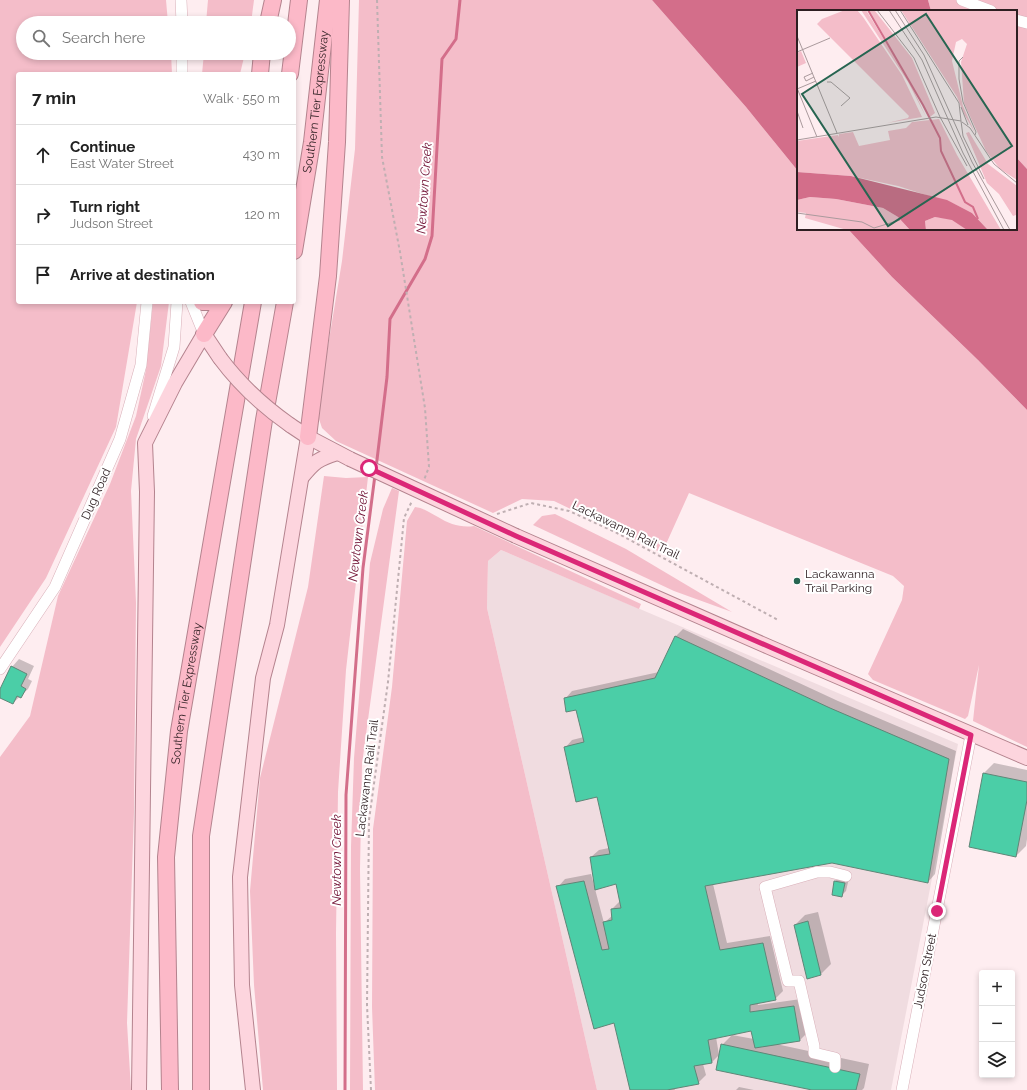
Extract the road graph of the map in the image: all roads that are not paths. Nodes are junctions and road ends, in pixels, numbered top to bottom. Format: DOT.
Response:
graph roads {
  1 [pos="181,0"];
  2 [pos="273,0"];
  3 [pos="299,0"];
  4 [pos="328,0"];
  5 [pos="341,0"];
  6 [pos="962,0"];
  7 [pos="988,10"];
  8 [pos="182,16"];
  9 [pos="270,16"];
  10 [pos="1017,20"];
  11 [pos="1027,24"];
  12 [pos="296,25"];
  13 [pos="182,60"];
  14 [pos="261,60"];
  15 [pos="292,60"];
  16 [pos="182,72"];
  17 [pos="260,72"];
  18 [pos="290,72"];
  19 [pos="296,239"];
  20 [pos="147,304"];
  21 [pos="177,304"];
  22 [pos="192,304"];
  23 [pos="223,304"];
  24 [pos="253,304"];
  25 [pos="285,304"];
  26 [pos="204,334"];
  27 [pos="308,437"];
  28 [pos="145,443"];
  29 [pos="343,456"];
  30 [pos="302,478"];
  31 [pos="0,669"];
  32 [pos="971,735"];
  33 [pos="1027,758"];
  34 [pos="846,876"];
  35 [pos="835,1067"];
  36 [pos="139,1090"];
  37 [pos="170,1090"];
  38 [pos="201,1090"];
  39 [pos="253,1090"];
  40 [pos="902,1090"];
  1 -- 8 [label="street"];
  2 -- 9 [label="highway"];
  3 -- 12 [label="highway"];
  4 -- 19 [label="highway, Southern Tier Expressway"];
  5 -- 27 [label="highway"];
  6 -- 7 [label="street"];
  10 -- 11 [label="street"];
  13 -- 16 [label="street"];
  14 -- 17 [label="highway"];
  15 -- 18 [label="highway"];
  20 -- 31 [label="street, Dug Road"];
  21 -- 28 [label="street"];
  22 -- 26 [label="street"];
  23 -- 26 [label="highway"];
  24 -- 37 [label="highway, Southern Tier Expressway"];
  25 -- 38 [label="highway"];
  26 -- 27 [label="main road, bridge"];
  26 -- 28 [label="main road"];
  27 -- 29 [label="main road"];
  27 -- 30 [label="main road"];
  28 -- 36 [label="main road"];
  29 -- 30 [label="main road"];
  29 -- 32 [label="main road, bridge"];
  30 -- 39 [label="main road"];
  32 -- 33 [label="main road"];
  32 -- 40 [label="street, Judson Street"];
  34 -- 35 [label="street"];
}
